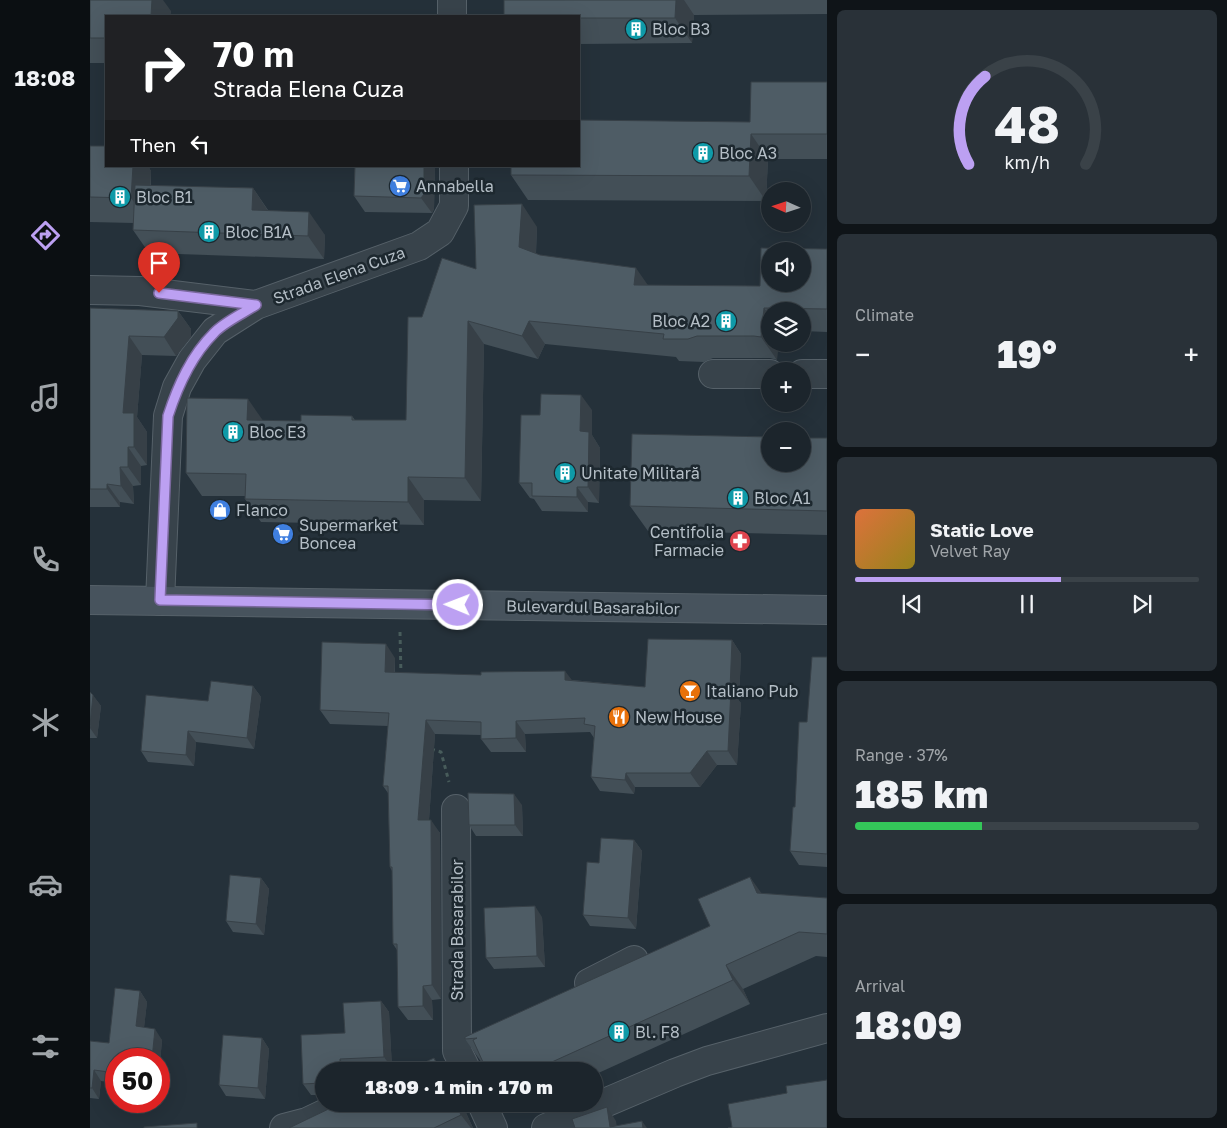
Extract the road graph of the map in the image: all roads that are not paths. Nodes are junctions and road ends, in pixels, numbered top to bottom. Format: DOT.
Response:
graph roads {
  1 [pos="452,0"];
  2 [pos="452,15"];
  3 [pos="454,167"];
  4 [pos="90,290"];
  5 [pos="256,305"];
  6 [pos="713,374"];
  7 [pos="761,374"];
  8 [pos="811,374"];
  9 [pos="827,374"];
  10 [pos="90,600"];
  11 [pos="160,600"];
  12 [pos="827,610"];
  13 [pos="456,809"];
  14 [pos="634,960"];
  15 [pos="564,996"];
  16 [pos="827,1028"];
  17 [pos="484,1037"];
  18 [pos="462,1061"];
  19 [pos="446,1062"];
  20 [pos="329,1112"];
  21 [pos="486,1112"];
  22 [pos="284,1128"];
  23 [pos="493,1128"];
  24 [pos="546,1128"];
  1 -- 2 [label="street"];
  3 -- 5 [label="street, Strada Elena Cuza"];
  4 -- 5 [label="street"];
  5 -- 11 [label="street, Strada Elena Cuza"];
  6 -- 7 [label="street"];
  8 -- 9 [label="street"];
  10 -- 11 [label="main road, Bulevardul Basarabilor"];
  11 -- 12 [label="main road, Bulevardul Basarabilor"];
  13 -- 18 [label="street, Strada Basarabilor"];
  14 -- 15 [label="street"];
  16 -- 24 [label="street"];
  17 -- 18 [label="street"];
  18 -- 19 [label="street"];
  20 -- 22 [label="street"];
  21 -- 23 [label="street"];
}
